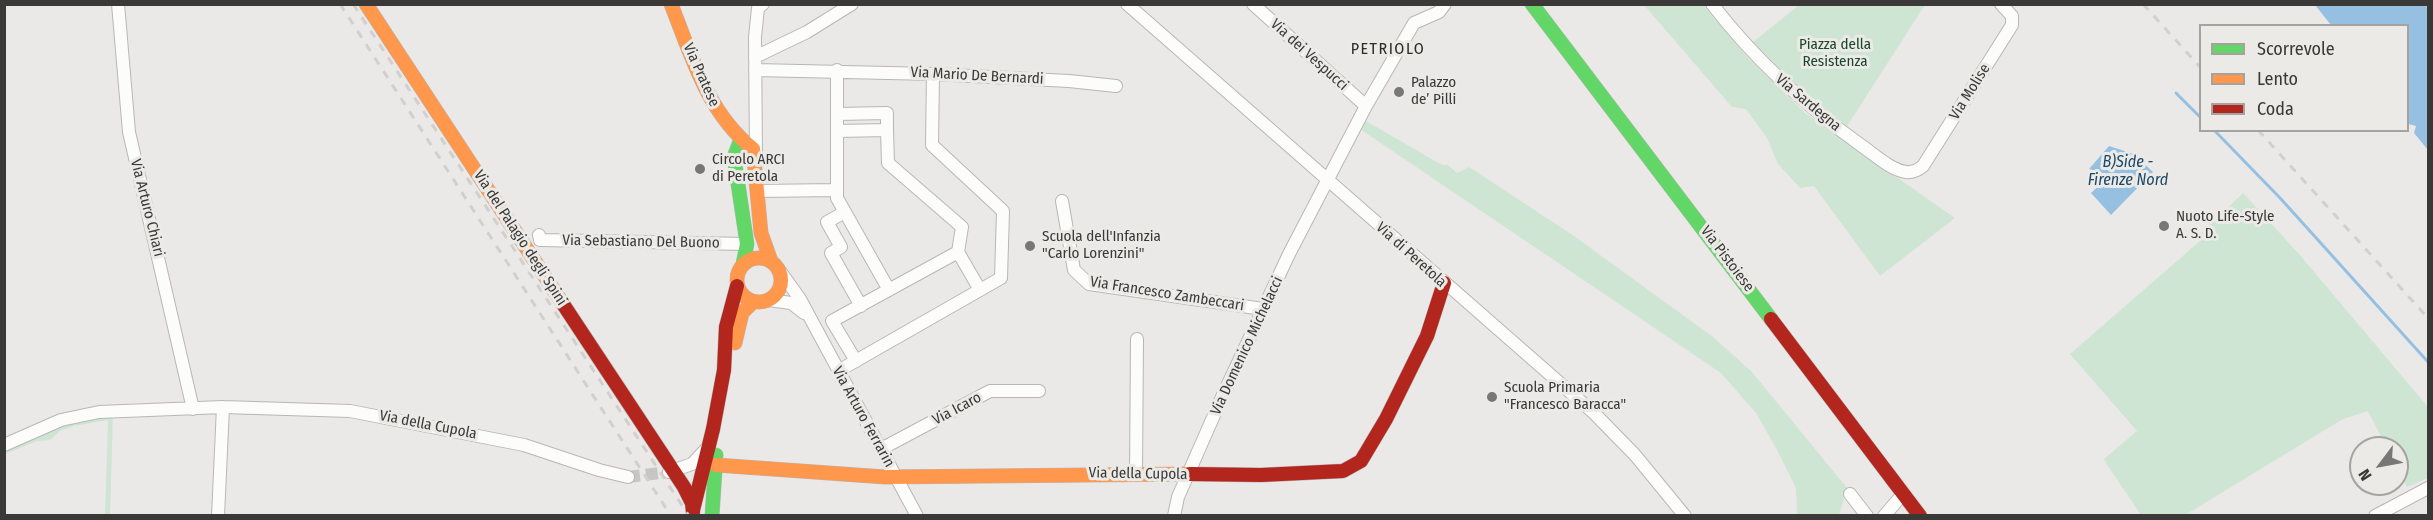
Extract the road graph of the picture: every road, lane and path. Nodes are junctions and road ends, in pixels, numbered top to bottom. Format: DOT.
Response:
graph roads {
  1 [pos="118,4"];
  2 [pos="366,4"];
  3 [pos="671,4"];
  4 [pos="852,4"];
  5 [pos="1127,4"];
  6 [pos="1253,4"];
  7 [pos="1445,4"];
  8 [pos="1532,4"];
  9 [pos="1712,4"];
  10 [pos="2001,4"];
  11 [pos="759,6"];
  12 [pos="755,64"];
  13 [pos="837,70"];
  14 [pos="933,74"];
  15 [pos="1116,86"];
  16 [pos="756,103"];
  17 [pos="1366,106"];
  18 [pos="837,114"];
  19 [pos="887,130"];
  20 [pos="837,131"];
  21 [pos="741,139"];
  22 [pos="756,158"];
  23 [pos="1923,166"];
  24 [pos="1327,179"];
  25 [pos="757,190"];
  26 [pos="837,190"];
  27 [pos="1062,201"];
  28 [pos="844,212"];
  29 [pos="539,235"];
  30 [pos="747,244"];
  31 [pos="958,252"];
  32 [pos="743,264"];
  33 [pos="776,266"];
  34 [pos="1443,283"];
  35 [pos="737,286"];
  36 [pos="889,290"];
  37 [pos="980,290"];
  38 [pos="770,300"];
  39 [pos="753,302"];
  40 [pos="861,306"];
  41 [pos="1263,309"];
  42 [pos="809,318"];
  43 [pos="1137,339"];
  44 [pos="856,361"];
  45 [pos="724,370"];
  46 [pos="837,371"];
  47 [pos="1039,391"];
  48 [pos="223,407"];
  49 [pos="193,409"];
  50 [pos="4,445"];
  51 [pos="714,447"];
  52 [pos="881,449"];
  53 [pos="670,472"];
  54 [pos="702,473"];
  55 [pos="1136,473"];
  56 [pos="1189,475"];
  57 [pos="628,477"];
  58 [pos="896,477"];
  59 [pos="2428,488"];
  60 [pos="1850,494"];
  61 [pos="1903,494"];
  62 [pos="218,516"];
  63 [pos="712,516"];
  64 [pos="917,516"];
  65 [pos="1174,516"];
  66 [pos="1684,516"];
  67 [pos="1867,516"];
  68 [pos="1884,516"];
  69 [pos="1920,516"];
  70 [pos="2375,516"];
  1 -- 49 [label="street, Via Arturo Chiari"];
  2 -- 53 [label="main road, Via del Palagio degli Spini"];
  3 -- 21 [label="main road, Via Pratese"];
  4 -- 12 [label="street"];
  5 -- 24 [label="street, Via di Peretola"];
  6 -- 17 [label="street, Via dei Vespucci"];
  7 -- 17 [label="street, Via Domenico Michelacci"];
  8 -- 61 [label="main road, Via Pistoiese"];
  9 -- 23 [label="street, Via Sardegna"];
  10 -- 23 [label="street, Via Molise"];
  11 -- 12 [label="street"];
  12 -- 13 [label="street, Via Mario De Bernardi"];
  12 -- 16 [label="street"];
  13 -- 14 [label="street, Via Mario De Bernardi"];
  13 -- 18 [label="street"];
  14 -- 15 [label="street, Via Mario De Bernardi"];
  14 -- 37 [label="street"];
  16 -- 21 [label="street"];
  16 -- 22 [label="street"];
  17 -- 24 [label="street, Via Domenico Michelacci"];
  18 -- 19 [label="street"];
  18 -- 20 [label="street"];
  19 -- 20 [label="street"];
  19 -- 31 [label="street"];
  20 -- 26 [label="street"];
  21 -- 22 [label="main road, Via Pratese"];
  21 -- 30 [label="main road"];
  22 -- 25 [label="main road"];
  24 -- 34 [label="street, Via di Peretola"];
  24 -- 41 [label="street, Via Domenico Michelacci"];
  25 -- 26 [label="street"];
  25 -- 33 [label="main road"];
  26 -- 28 [label="street"];
  27 -- 41 [label="street, Via Francesco Zambeccari"];
  28 -- 36 [label="street"];
  28 -- 40 [label="street"];
  29 -- 30 [label="street, Via Sebastiano Del Buono"];
  30 -- 32 [label="main road"];
  31 -- 36 [label="street"];
  31 -- 37 [label="street"];
  32 -- 33 [label="main road"];
  32 -- 35 [label="main road"];
  33 -- 38 [label="main road"];
  33 -- 42 [label="street, Via Arturo Ferrarin"];
  34 -- 56 [label="main road, Via della Cupola"];
  34 -- 66 [label="street, Via di Peretola"];
  35 -- 39 [label="main road"];
  35 -- 45 [label="main road"];
  36 -- 40 [label="street"];
  37 -- 44 [label="street"];
  38 -- 39 [label="main road"];
  38 -- 42 [label="street"];
  39 -- 45 [label="main road"];
  40 -- 44 [label="street"];
  41 -- 56 [label="street, Via Domenico Michelacci"];
  42 -- 46 [label="street, Via Arturo Ferrarin"];
  43 -- 55 [label="street"];
  44 -- 46 [label="street"];
  45 -- 51 [label="main road"];
  46 -- 52 [label="street, Via Arturo Ferrarin"];
  47 -- 52 [label="street, Via Icaro"];
  48 -- 49 [label="street, Via della Cupola"];
  48 -- 57 [label="street, Via della Cupola"];
  48 -- 62 [label="street"];
  49 -- 50 [label="street, Via della Cupola"];
  51 -- 53 [label="street"];
  51 -- 54 [label="main road"];
  51 -- 58 [label="main road, Via della Cupola"];
  51 -- 63 [label="main road"];
  52 -- 58 [label="street, Via Arturo Ferrarin"];
  53 -- 54 [label="street"];
  53 -- 54 [label="main road, Via del Palagio degli Spini"];
  55 -- 56 [label="main road, Via della Cupola"];
  55 -- 58 [label="main road, Via della Cupola"];
  56 -- 65 [label="street, Via Domenico Michelacci"];
  58 -- 64 [label="street, Via Arturo Ferrarin"];
  59 -- 70 [label="street"];
  60 -- 67 [label="street"];
  61 -- 68 [label="street"];
  61 -- 69 [label="main road, Via Pistoiese"];
}
